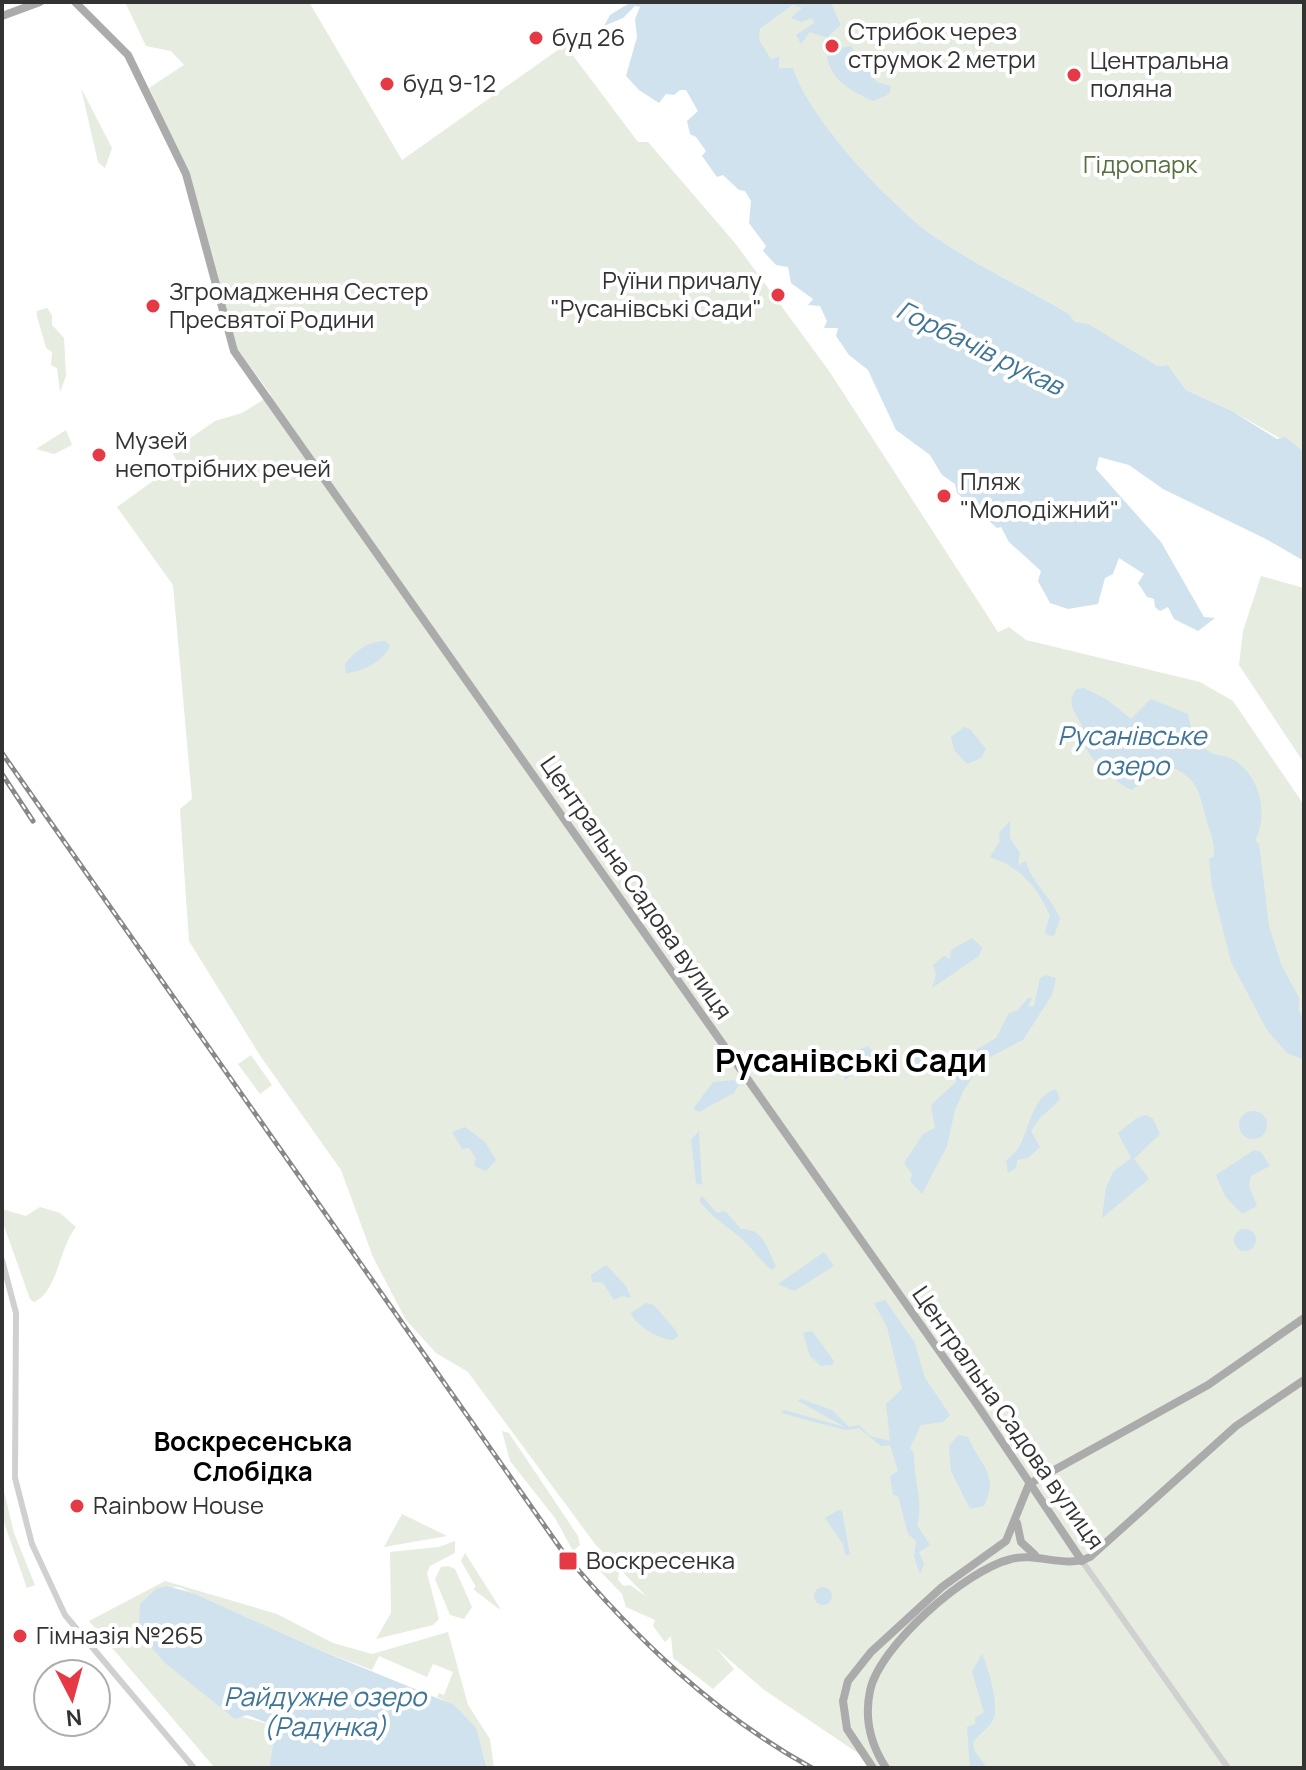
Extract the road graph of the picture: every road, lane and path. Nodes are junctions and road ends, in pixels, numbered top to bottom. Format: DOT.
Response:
graph roads {
  1 [pos="40,2"];
  2 [pos="75,2"];
  3 [pos="2,16"];
  4 [pos="2,1260"];
  5 [pos="1304,1318"];
  6 [pos="1304,1380"];
  7 [pos="1029,1484"];
  8 [pos="1017,1518"];
  9 [pos="1037,1556"];
  10 [pos="1082,1561"];
  11 [pos="194,1768"];
  12 [pos="873,1768"];
  13 [pos="886,1768"];
  14 [pos="1228,1768"];
  1 -- 3 [label="main road"];
  2 -- 7 [label="main road, Центральна Садова вулиця"];
  4 -- 11 [label="street"];
  5 -- 7 [label="main road"];
  6 -- 10 [label="main road"];
  7 -- 8 [label="main road"];
  7 -- 10 [label="main road, Центральна Садова вулиця"];
  8 -- 9 [label="main road"];
  8 -- 12 [label="main road"];
  9 -- 10 [label="main road"];
  9 -- 13 [label="main road"];
  10 -- 14 [label="street, Центральна Садова вулиця"];
}
